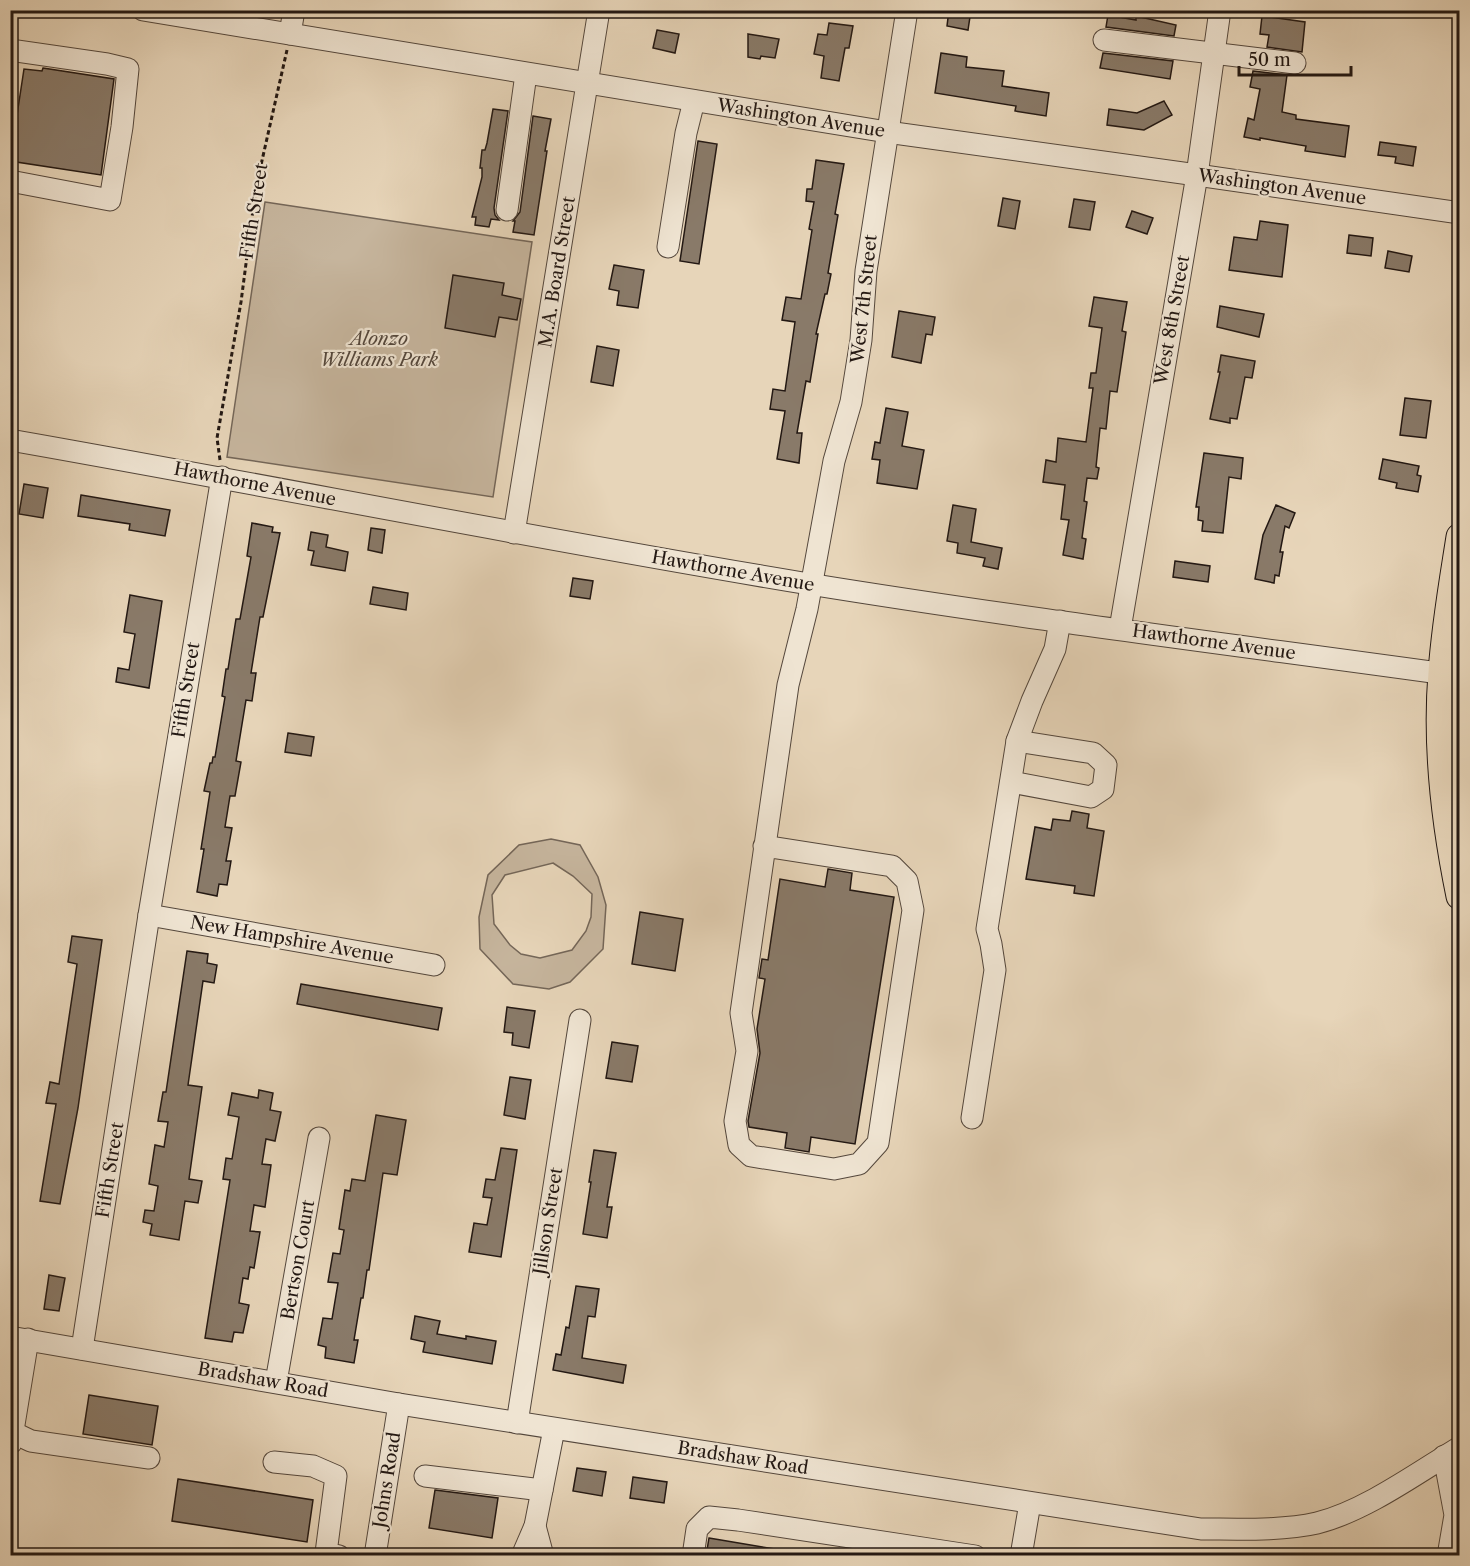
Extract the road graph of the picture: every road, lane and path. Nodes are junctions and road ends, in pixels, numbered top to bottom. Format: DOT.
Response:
graph roads {
  1 [pos="144,10"];
  2 [pos="294,10"];
  3 [pos="599,10"];
  4 [pos="907,10"];
  5 [pos="1221,10"];
  6 [pos="290,34"];
  7 [pos="1104,39"];
  8 [pos="10,50"];
  9 [pos="1214,54"];
  10 [pos="1295,63"];
  11 [pos="526,74"];
  12 [pos="587,84"];
  13 [pos="694,101"];
  14 [pos="887,132"];
  15 [pos="1197,175"];
  16 [pos="10,182"];
  17 [pos="507,210"];
  18 [pos="1460,213"];
  19 [pos="668,246"];
  20 [pos="10,440"];
  21 [pos="222,477"];
  22 [pos="514,533"];
  23 [pos="1460,537"];
  24 [pos="812,584"];
  25 [pos="1060,621"];
  26 [pos="1120,629"];
  27 [pos="1451,675"];
  28 [pos="1017,741"];
  29 [pos="1011,782"];
  30 [pos="764,846"];
  31 [pos="1460,896"];
  32 [pos="149,915"];
  33 [pos="434,964"];
  34 [pos="580,1020"];
  35 [pos="972,1118"];
  36 [pos="319,1138"];
  37 [pos="19,1338"];
  38 [pos="82,1349"];
  39 [pos="276,1382"];
  40 [pos="399,1404"];
  41 [pos="517,1423"];
  42 [pos="554,1429"];
  43 [pos="11,1435"];
  44 [pos="1452,1451"];
  45 [pos="149,1458"];
  46 [pos="274,1462"];
  47 [pos="425,1476"];
  48 [pos="542,1490"];
  49 [pos="1030,1503"];
  50 [pos="536,1526"];
  51 [pos="330,1555"];
  52 [pos="375,1556"];
  53 [pos="522,1556"];
  54 [pos="543,1556"];
  55 [pos="693,1556"];
  56 [pos="975,1556"];
  57 [pos="1021,1556"];
  58 [pos="1448,1556"];
  1 -- 6 [label="street, Washington Avenue"];
  2 -- 6 [label="street"];
  3 -- 12 [label="street, M.A. Board Street"];
  4 -- 14 [label="street, West 7th Street"];
  5 -- 9 [label="street, West 8th Street"];
  6 -- 11 [label="street, Washington Avenue"];
  6 -- 21 [label="path, Fifth Street"];
  7 -- 9 [label="street"];
  8 -- 16 [label="street"];
  9 -- 10 [label="street"];
  9 -- 15 [label="street, West 8th Street"];
  11 -- 12 [label="street, Washington Avenue"];
  11 -- 17 [label="street"];
  12 -- 13 [label="street, Washington Avenue"];
  12 -- 22 [label="street, M.A. Board Street"];
  13 -- 14 [label="street, Washington Avenue"];
  13 -- 19 [label="street"];
  14 -- 15 [label="street, Washington Avenue"];
  14 -- 24 [label="street, West 7th Street"];
  15 -- 18 [label="street, Washington Avenue"];
  15 -- 26 [label="street, West 8th Street"];
  20 -- 21 [label="street, Hawthorne Avenue"];
  21 -- 22 [label="street, Hawthorne Avenue"];
  21 -- 32 [label="street, Fifth Street"];
  22 -- 24 [label="street, Hawthorne Avenue"];
  23 -- 27 [label="main road"];
  24 -- 25 [label="street, Hawthorne Avenue"];
  24 -- 30 [label="street, West 7th Street"];
  25 -- 26 [label="street, Hawthorne Avenue"];
  25 -- 28 [label="street"];
  26 -- 27 [label="street, Hawthorne Avenue"];
  27 -- 31 [label="main road"];
  28 -- 29 [label="street"];
  28 -- 29 [label="street"];
  29 -- 35 [label="street"];
  30 -- 30 [label="street, West 7th Street"];
  32 -- 33 [label="street, New Hampshire Avenue"];
  32 -- 38 [label="street, Fifth Street"];
  34 -- 41 [label="street, Jillson Street"];
  36 -- 39 [label="street, Bertson Court"];
  37 -- 38 [label="street, Bradshaw Road"];
  37 -- 43 [label="street"];
  38 -- 39 [label="street, Bradshaw Road"];
  39 -- 40 [label="street, Bradshaw Road"];
  40 -- 41 [label="street, Bradshaw Road"];
  40 -- 52 [label="street, Johns Road"];
  41 -- 42 [label="street, Bradshaw Road"];
  42 -- 48 [label="street"];
  42 -- 49 [label="street, Bradshaw Road"];
  43 -- 45 [label="street"];
  44 -- 49 [label="street, Bradshaw Road"];
  44 -- 58 [label="street"];
  46 -- 51 [label="street"];
  47 -- 48 [label="street"];
  48 -- 50 [label="street"];
  49 -- 57 [label="street"];
  50 -- 53 [label="street"];
  50 -- 54 [label="street"];
  55 -- 56 [label="street"];
}
